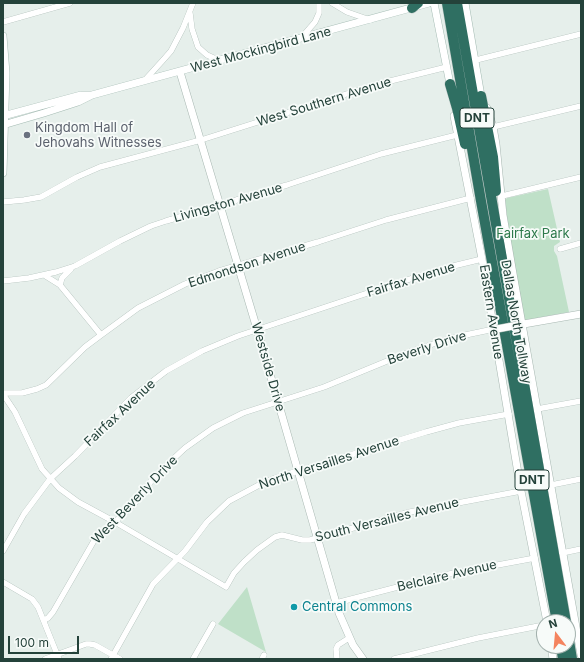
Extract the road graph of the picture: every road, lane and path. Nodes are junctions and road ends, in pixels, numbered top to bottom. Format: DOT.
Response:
graph roads {
  1 [pos="70,3"];
  2 [pos="193,3"];
  3 [pos="319,3"];
  4 [pos="332,3"];
  5 [pos="429,3"];
  6 [pos="434,3"];
  7 [pos="447,3"];
  8 [pos="456,3"];
  9 [pos="465,3"];
  10 [pos="470,3"];
  11 [pos="415,5"];
  12 [pos="190,13"];
  13 [pos="468,17"];
  14 [pos="370,20"];
  15 [pos="3,22"];
  16 [pos="581,34"];
  17 [pos="3,36"];
  18 [pos="300,39"];
  19 [pos="476,60"];
  20 [pos="220,61"];
  21 [pos="447,67"];
  22 [pos="180,72"];
  23 [pos="143,82"];
  24 [pos="450,84"];
  25 [pos="92,95"];
  26 [pos="482,96"];
  27 [pos="581,106"];
  28 [pos="4,116"];
  29 [pos="3,125"];
  30 [pos="493,127"];
  31 [pos="457,135"];
  32 [pos="201,140"];
  33 [pos="3,173"];
  34 [pos="581,177"];
  35 [pos="502,196"];
  36 [pos="471,198"];
  37 [pos="481,201"];
  38 [pos="3,202"];
  39 [pos="220,205"];
  40 [pos="498,234"];
  41 [pos="581,244"];
  42 [pos="560,249"];
  43 [pos="482,259"];
  44 [pos="238,265"];
  45 [pos="74,266"];
  46 [pos="44,275"];
  47 [pos="3,280"];
  48 [pos="60,284"];
  49 [pos="581,314"];
  50 [pos="520,324"];
  51 [pos="257,329"];
  52 [pos="495,329"];
  53 [pos="101,334"];
  54 [pos="3,393"];
  55 [pos="277,401"];
  56 [pos="581,401"];
  57 [pos="537,409"];
  58 [pos="509,414"];
  59 [pos="298,471"];
  60 [pos="50,479"];
  61 [pos="581,479"];
  62 [pos="551,485"];
  63 [pos="521,491"];
  64 [pos="114,522"];
  65 [pos="317,538"];
  66 [pos="581,549"];
  67 [pos="3,551"];
  68 [pos="562,553"];
  69 [pos="535,558"];
  70 [pos="177,559"];
  71 [pos="3,582"];
  72 [pos="336,603"];
  73 [pos="546,614"];
  74 [pos="556,614"];
  75 [pos="572,614"];
  76 [pos="572,614"];
  77 [pos="44,620"];
  78 [pos="213,624"];
  79 [pos="536,627"];
  80 [pos="576,632"];
  81 [pos="349,638"];
  82 [pos="581,655"];
  83 [pos="58,657"];
  84 [pos="112,657"];
  85 [pos="45,659"];
  86 [pos="120,659"];
  87 [pos="193,659"];
  88 [pos="337,659"];
  89 [pos="363,659"];
  90 [pos="394,659"];
  1 -- 15 [label="street"];
  2 -- 12 [label="street"];
  3 -- 18 [label="street"];
  4 -- 14 [label="street"];
  5 -- 11 [label="street, West Mockingbird Lane"];
  6 -- 21 [label="street, Eastern Avenue"];
  7 -- 37 [label="highway, Dallas North Tollway / DNT"];
  8 -- 40 [label="highway, Dallas North Tollway / DNT"];
  9 -- 13 [label="street"];
  10 -- 13 [label="street"];
  11 -- 14 [label="street, West Mockingbird Lane"];
  12 -- 20 [label="street"];
  12 -- 23 [label="street"];
  13 -- 19 [label="street"];
  14 -- 18 [label="street, West Mockingbird Lane"];
  16 -- 19 [label="street"];
  17 -- 28 [label="street"];
  18 -- 20 [label="street, West Mockingbird Lane"];
  19 -- 26 [label="street"];
  20 -- 22 [label="street, West Mockingbird Lane"];
  21 -- 24 [label="street, Eastern Avenue"];
  21 -- 32 [label="street, West Southern Avenue"];
  22 -- 23 [label="street, West Mockingbird Lane"];
  22 -- 32 [label="street, Westside Drive"];
  23 -- 25 [label="street, West Mockingbird Lane"];
  24 -- 31 [label="street, Eastern Avenue"];
  24 -- 37 [label="highway"];
  25 -- 28 [label="street, West Mockingbird Lane"];
  25 -- 29 [label="street, West Mockingbird Lane"];
  26 -- 30 [label="street"];
  26 -- 40 [label="highway"];
  27 -- 30 [label="street"];
  28 -- 29 [label="street"];
  29 -- 33 [label="street"];
  30 -- 35 [label="street"];
  31 -- 36 [label="street, Eastern Avenue"];
  31 -- 39 [label="street, Livingston Avenue"];
  32 -- 38 [label="street, West Southern Avenue"];
  32 -- 39 [label="street, Westside Drive"];
  34 -- 35 [label="street"];
  35 -- 50 [label="street"];
  36 -- 43 [label="street, Eastern Avenue"];
  36 -- 44 [label="street, Edmondson Avenue"];
  37 -- 74 [label="highway, Dallas North Tollway / DNT"];
  39 -- 44 [label="street, Westside Drive"];
  39 -- 45 [label="street, Livingston Avenue"];
  40 -- 75 [label="highway, Dallas North Tollway / DNT"];
  41 -- 42 [label="street"];
  43 -- 51 [label="street, Fairfax Avenue"];
  43 -- 52 [label="street, Eastern Avenue"];
  44 -- 51 [label="street, Westside Drive"];
  44 -- 53 [label="street, Edmondson Avenue"];
  45 -- 46 [label="street, Livingston Avenue"];
  45 -- 48 [label="street"];
  46 -- 47 [label="street, Livingston Avenue"];
  46 -- 48 [label="street"];
  48 -- 53 [label="street"];
  49 -- 50 [label="street, Beverly Drive"];
  50 -- 52 [label="street, Beverly Drive, bridge"];
  50 -- 57 [label="street"];
  51 -- 55 [label="street, Westside Drive"];
  51 -- 60 [label="street, Fairfax Avenue"];
  52 -- 55 [label="street, Beverly Drive"];
  52 -- 58 [label="street, Eastern Avenue"];
  53 -- 54 [label="street, Edmondson Avenue"];
  54 -- 60 [label="street"];
  55 -- 59 [label="street, Westside Drive"];
  55 -- 64 [label="street, West Beverly Drive"];
  56 -- 57 [label="street"];
  57 -- 62 [label="street"];
  58 -- 59 [label="street, North Versailles Avenue"];
  58 -- 63 [label="street, Eastern Avenue"];
  59 -- 65 [label="street, Westside Drive"];
  59 -- 70 [label="street, North Versailles Avenue"];
  60 -- 64 [label="street"];
  60 -- 67 [label="street, Fairfax Avenue"];
  61 -- 62 [label="street"];
  62 -- 68 [label="street"];
  63 -- 65 [label="street, South Versailles Avenue"];
  63 -- 69 [label="street, Eastern Avenue"];
  64 -- 70 [label="street"];
  64 -- 77 [label="street, West Beverly Drive"];
  65 -- 70 [label="street, South Versailles Avenue"];
  65 -- 72 [label="street, Westside Drive"];
  66 -- 68 [label="street"];
  68 -- 76 [label="street"];
  69 -- 72 [label="street, Belclaire Avenue"];
  69 -- 73 [label="street, Eastern Avenue"];
  70 -- 84 [label="street, North Versailles Avenue"];
  71 -- 77 [label="street"];
  72 -- 81 [label="street, Westside Drive"];
  77 -- 83 [label="street"];
  78 -- 87 [label="street"];
  79 -- 90 [label="street"];
  80 -- 82 [label="street"];
  81 -- 88 [label="street"];
  81 -- 89 [label="street, Westside Drive"];
  83 -- 84 [label="street"];
  83 -- 85 [label="street"];
  84 -- 86 [label="street"];
}
